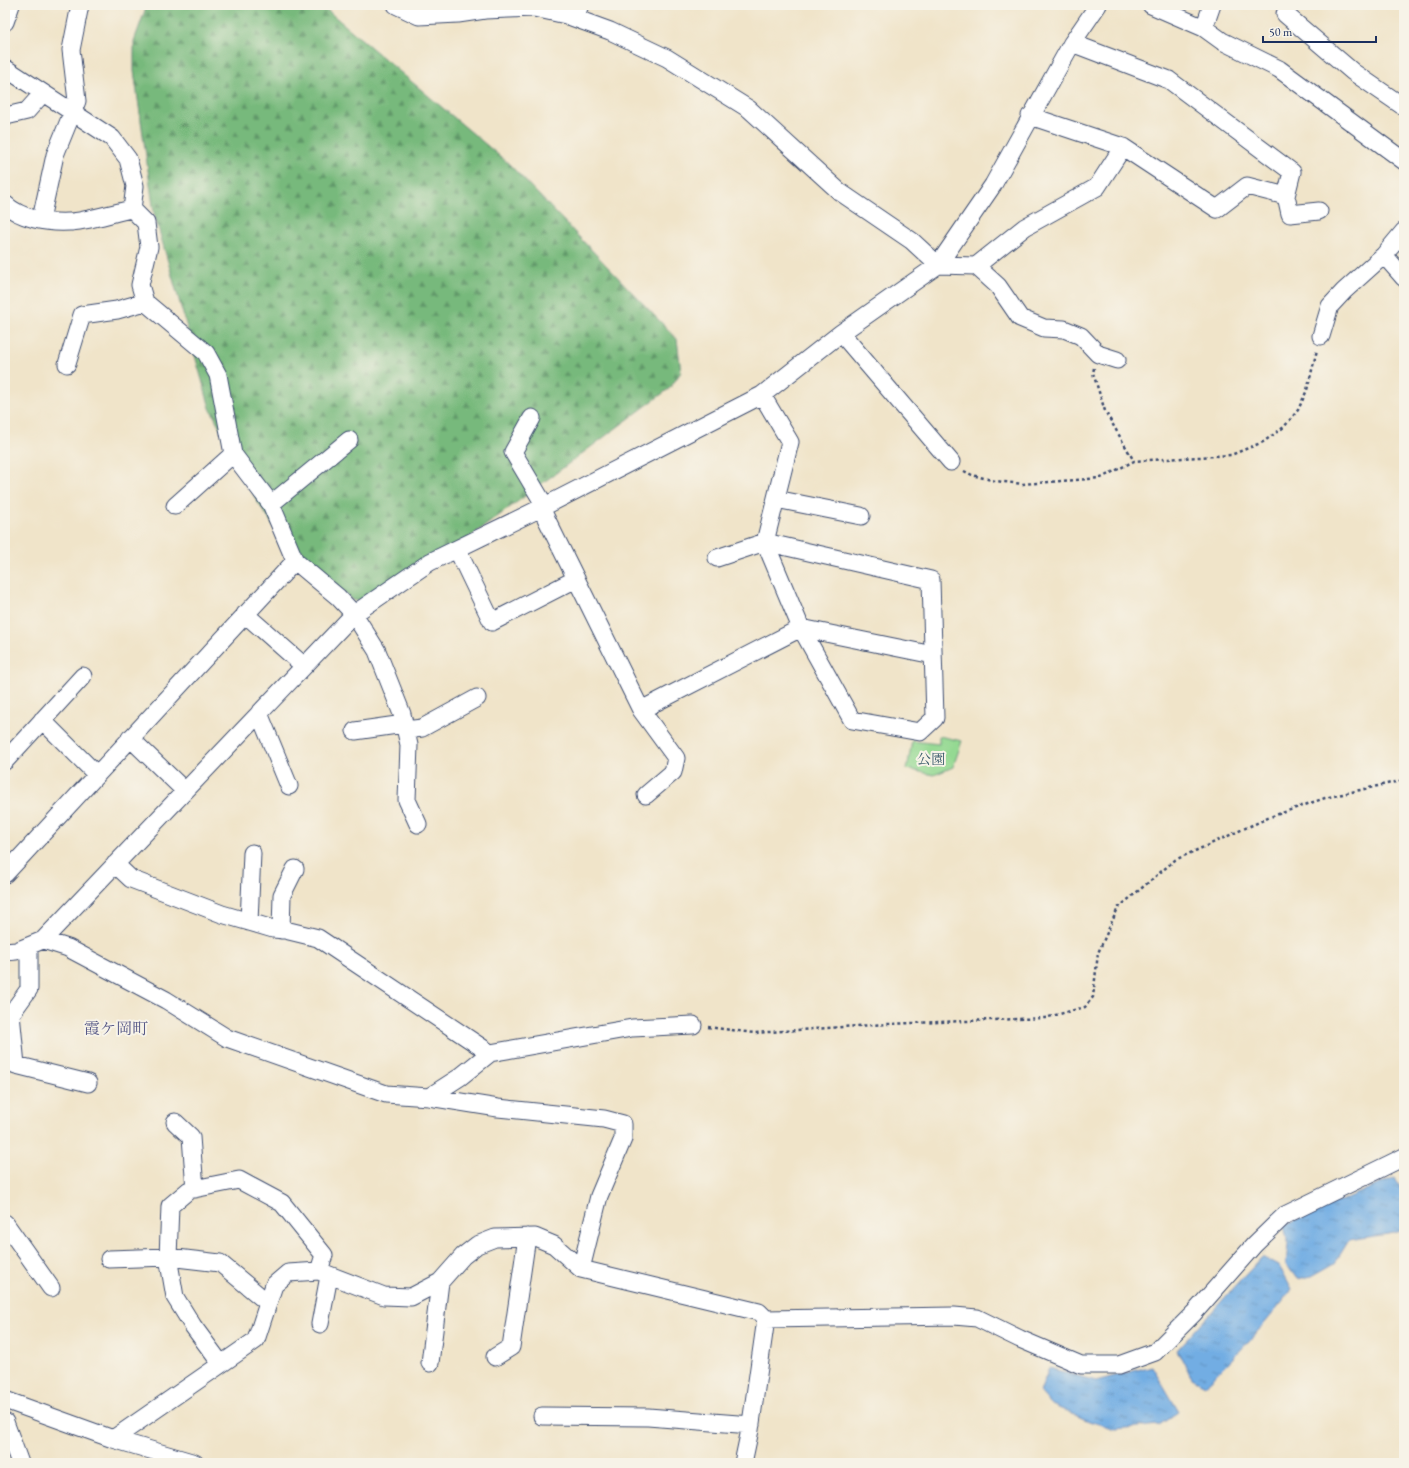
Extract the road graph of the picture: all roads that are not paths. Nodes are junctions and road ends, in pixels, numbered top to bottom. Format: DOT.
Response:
graph roads {
  1 [pos="11,5"];
  2 [pos="80,5"];
  3 [pos="396,5"];
  4 [pos="1098,5"];
  5 [pos="1151,5"];
  6 [pos="1212,5"];
  7 [pos="577,12"];
  8 [pos="1285,14"];
  9 [pos="5,22"];
  10 [pos="1204,28"];
  11 [pos="1072,43"];
  12 [pos="5,68"];
  13 [pos="43,93"];
  14 [pos="1404,106"];
  15 [pos="73,111"];
  16 [pos="1030,116"];
  17 [pos="5,118"];
  18 [pos="1124,147"];
  19 [pos="1404,160"];
  20 [pos="1286,196"];
  21 [pos="5,204"];
  22 [pos="132,209"];
  23 [pos="1319,211"];
  24 [pos="41,219"];
  25 [pos="1404,231"];
  26 [pos="1384,255"];
  27 [pos="938,265"];
  28 [pos="976,266"];
  29 [pos="1404,278"];
  30 [pos="145,302"];
  31 [pos="842,333"];
  32 [pos="1321,336"];
  33 [pos="1117,360"];
  34 [pos="67,364"];
  35 [pos="762,394"];
  36 [pos="532,418"];
  37 [pos="349,440"];
  38 [pos="233,454"];
  39 [pos="951,462"];
  40 [pos="776,499"];
  41 [pos="271,504"];
  42 [pos="176,506"];
  43 [pos="543,507"];
  44 [pos="861,516"];
  45 [pos="765,542"];
  46 [pos="457,549"];
  47 [pos="717,558"];
  48 [pos="295,561"];
  49 [pos="576,579"];
  50 [pos="245,614"];
  51 [pos="354,614"];
  52 [pos="801,628"];
  53 [pos="933,655"];
  54 [pos="304,666"];
  55 [pos="83,676"];
  56 [pos="477,698"];
  57 [pos="641,710"];
  58 [pos="259,713"];
  59 [pos="42,720"];
  60 [pos="405,727"];
  61 [pos="355,731"];
  62 [pos="130,738"];
  63 [pos="5,761"];
  64 [pos="96,775"];
  65 [pos="289,786"];
  66 [pos="184,791"];
  67 [pos="646,795"];
  68 [pos="418,824"];
  69 [pos="252,853"];
  70 [pos="8,863"];
  71 [pos="115,864"];
  72 [pos="295,869"];
  73 [pos="249,922"];
  74 [pos="281,930"];
  75 [pos="36,943"];
  76 [pos="5,952"];
  77 [pos="693,1025"];
  78 [pos="490,1053"];
  79 [pos="88,1083"];
  80 [pos="429,1098"];
  81 [pos="175,1122"];
  82 [pos="1404,1157"];
  83 [pos="195,1189"];
  84 [pos="5,1223"];
  85 [pos="527,1237"];
  86 [pos="168,1257"];
  87 [pos="109,1259"];
  88 [pos="581,1269"];
  89 [pos="324,1274"];
  90 [pos="440,1282"];
  91 [pos="51,1288"];
  92 [pos="268,1303"];
  93 [pos="766,1319"];
  94 [pos="320,1324"];
  95 [pos="495,1357"];
  96 [pos="221,1364"];
  97 [pos="430,1364"];
  98 [pos="5,1400"];
  99 [pos="542,1416"];
  100 [pos="5,1422"];
  101 [pos="751,1424"];
  102 [pos="113,1439"];
  103 [pos="20,1463"];
  104 [pos="195,1463"];
  105 [pos="743,1463"];
  1 -- 9 [label="street"];
  2 -- 15 [label="street"];
  3 -- 7 [label="street"];
  4 -- 11 [label="street"];
  5 -- 10 [label="street"];
  6 -- 10 [label="street"];
  7 -- 27 [label="street"];
  8 -- 14 [label="street"];
  10 -- 19 [label="street"];
  11 -- 16 [label="street"];
  11 -- 20 [label="street"];
  12 -- 13 [label="street"];
  13 -- 15 [label="street"];
  13 -- 17 [label="street"];
  15 -- 22 [label="street"];
  15 -- 24 [label="street"];
  16 -- 18 [label="street"];
  16 -- 27 [label="street"];
  18 -- 20 [label="street"];
  18 -- 28 [label="street"];
  20 -- 23 [label="street"];
  21 -- 24 [label="street"];
  22 -- 24 [label="street"];
  22 -- 30 [label="street"];
  25 -- 26 [label="street"];
  26 -- 29 [label="street"];
  26 -- 32 [label="street"];
  27 -- 28 [label="street"];
  27 -- 31 [label="street"];
  28 -- 33 [label="street"];
  30 -- 34 [label="street"];
  30 -- 38 [label="street"];
  31 -- 35 [label="street"];
  31 -- 39 [label="street"];
  35 -- 40 [label="street"];
  35 -- 43 [label="street"];
  36 -- 43 [label="street"];
  37 -- 41 [label="street"];
  38 -- 41 [label="street"];
  38 -- 42 [label="street"];
  40 -- 44 [label="street"];
  40 -- 45 [label="street"];
  41 -- 48 [label="street"];
  43 -- 46 [label="street"];
  43 -- 49 [label="street"];
  45 -- 47 [label="street"];
  45 -- 52 [label="street"];
  45 -- 53 [label="street"];
  46 -- 49 [label="street"];
  46 -- 51 [label="street"];
  48 -- 50 [label="street"];
  48 -- 51 [label="street"];
  49 -- 57 [label="street"];
  50 -- 54 [label="street"];
  50 -- 62 [label="street"];
  51 -- 54 [label="street"];
  51 -- 60 [label="street"];
  52 -- 53 [label="street"];
  52 -- 53 [label="street"];
  52 -- 57 [label="street"];
  54 -- 58 [label="street"];
  55 -- 59 [label="street"];
  56 -- 60 [label="street"];
  57 -- 67 [label="street"];
  58 -- 65 [label="street"];
  58 -- 66 [label="street"];
  59 -- 63 [label="street"];
  59 -- 64 [label="street"];
  60 -- 61 [label="street"];
  60 -- 68 [label="street"];
  62 -- 64 [label="street"];
  62 -- 66 [label="street"];
  64 -- 70 [label="street"];
  66 -- 71 [label="street"];
  69 -- 73 [label="street"];
  71 -- 73 [label="street"];
  71 -- 75 [label="street"];
  72 -- 74 [label="street"];
  73 -- 74 [label="street"];
  74 -- 78 [label="street"];
  75 -- 76 [label="street"];
  75 -- 79 [label="street"];
  75 -- 80 [label="street"];
  77 -- 78 [label="street"];
  78 -- 80 [label="street"];
  80 -- 88 [label="street"];
  81 -- 83 [label="street"];
  82 -- 93 [label="street"];
  83 -- 86 [label="street"];
  83 -- 89 [label="street"];
  84 -- 91 [label="street"];
  85 -- 88 [label="street"];
  85 -- 90 [label="street"];
  85 -- 95 [label="street"];
  86 -- 87 [label="street"];
  86 -- 92 [label="street"];
  86 -- 96 [label="street"];
  88 -- 93 [label="street"];
  89 -- 90 [label="street"];
  89 -- 92 [label="street"];
  89 -- 94 [label="street"];
  90 -- 97 [label="street"];
  92 -- 96 [label="street"];
  93 -- 101 [label="street"];
  96 -- 102 [label="street"];
  98 -- 102 [label="street"];
  99 -- 101 [label="street"];
  100 -- 103 [label="street"];
  101 -- 105 [label="street"];
  102 -- 104 [label="street"];
}
